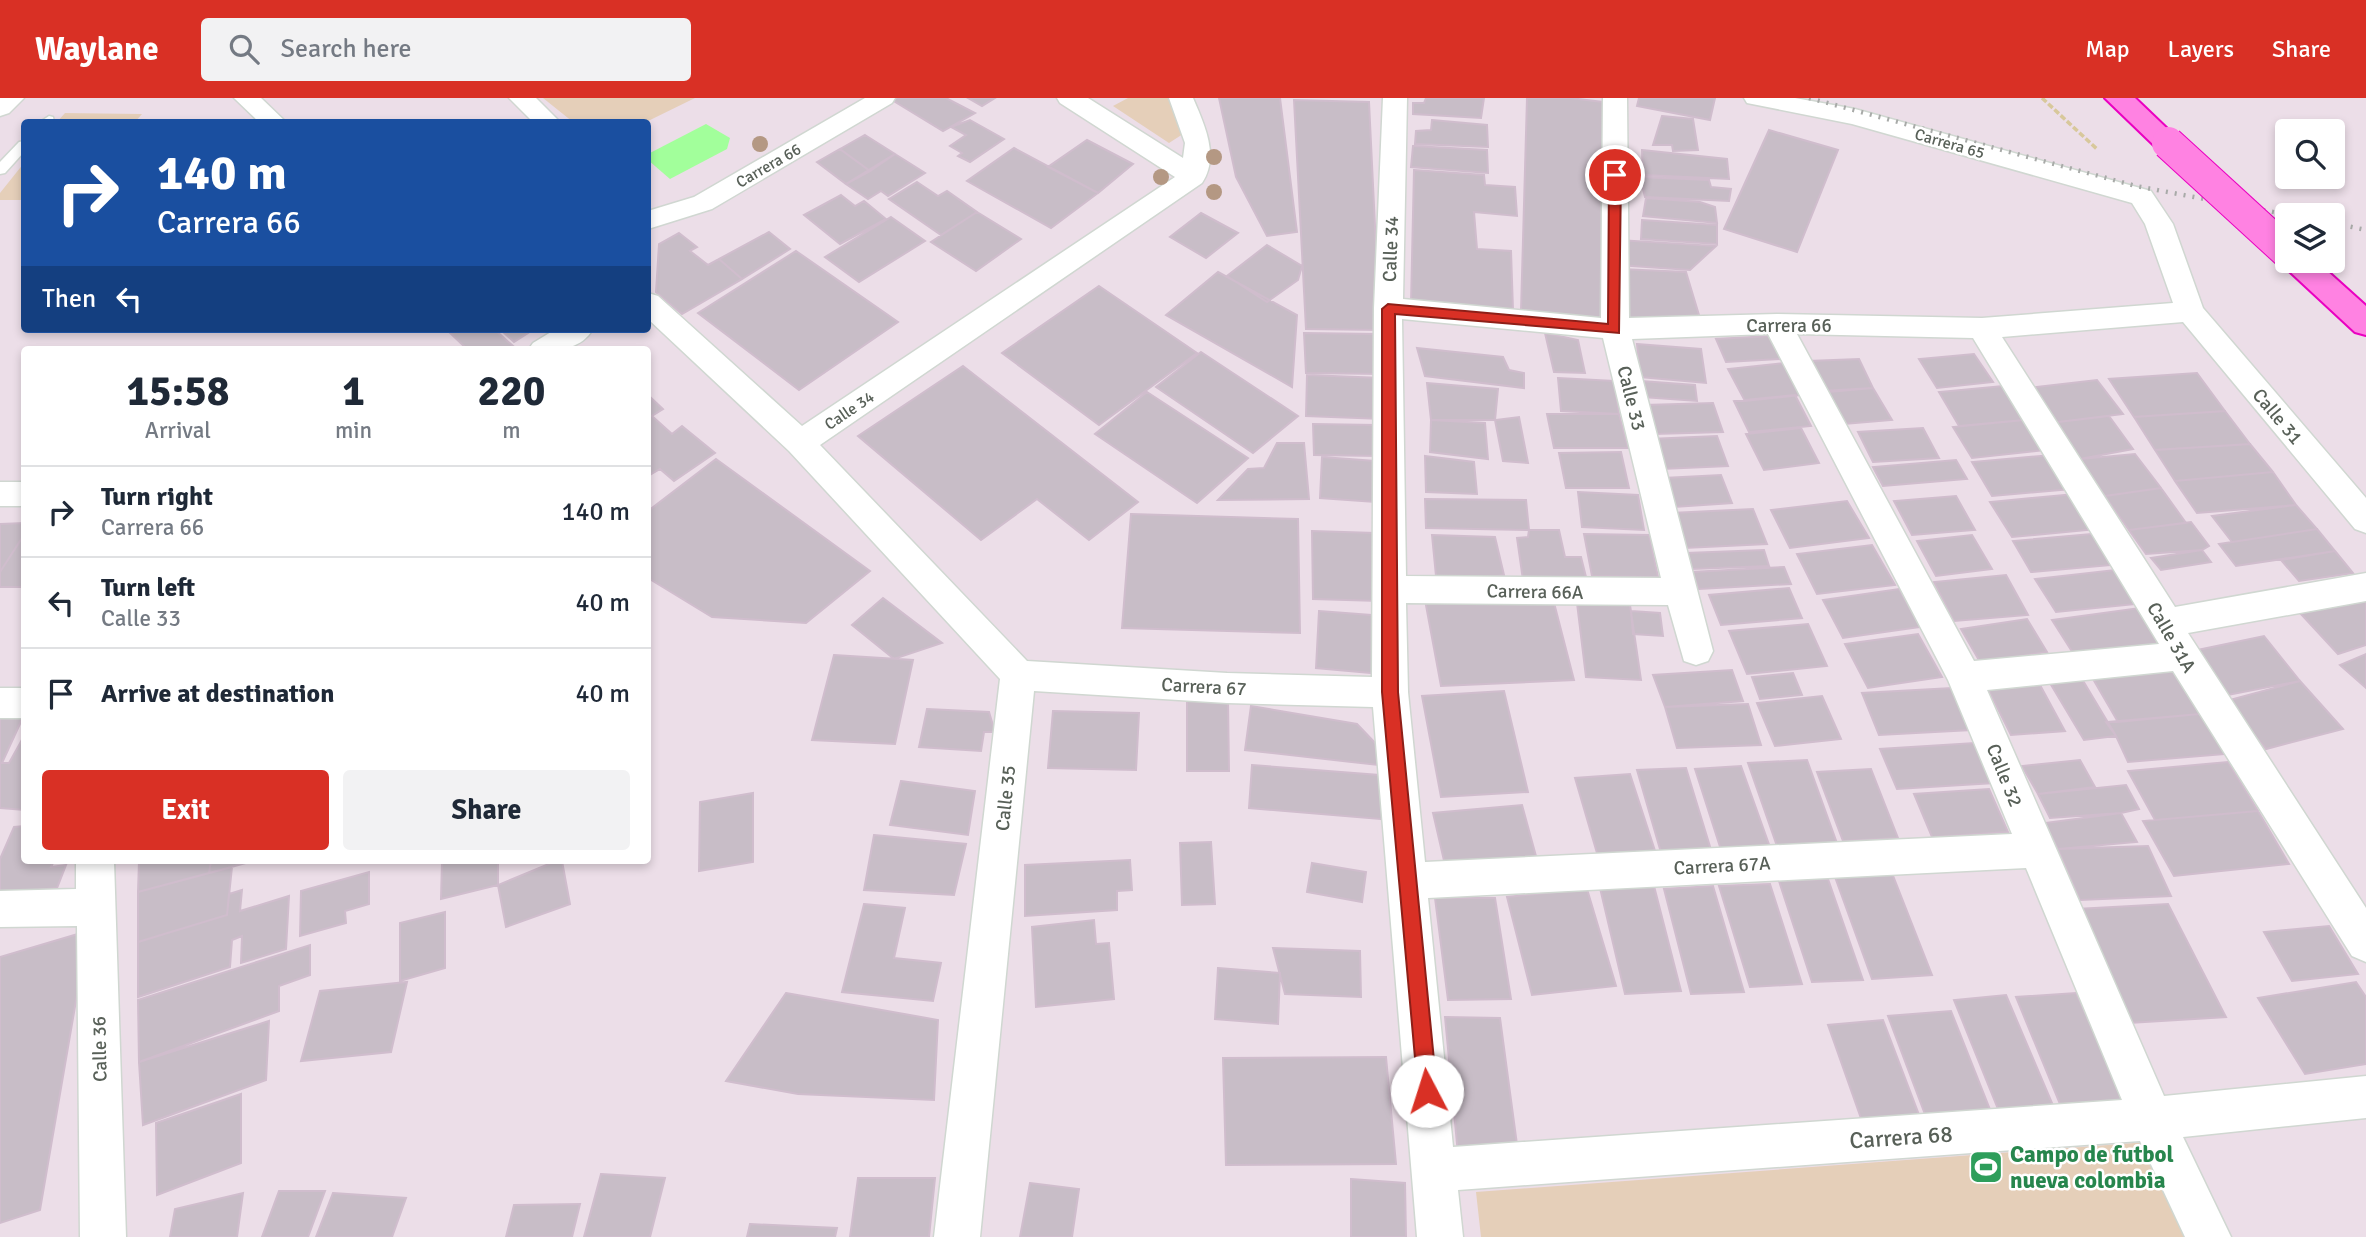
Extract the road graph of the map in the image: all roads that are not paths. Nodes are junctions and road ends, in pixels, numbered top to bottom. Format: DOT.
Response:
graph roads {
  1 [pos="12,98"];
  2 [pos="246,98"];
  3 [pos="521,98"];
  4 [pos="883,98"];
  5 [pos="1181,98"];
  6 [pos="1395,98"];
  7 [pos="1615,98"];
  8 [pos="1756,98"];
  9 [pos="2119,98"];
  10 [pos="1086,101"];
  11 [pos="0,108"];
  12 [pos="269,119"];
  13 [pos="544,119"];
  14 [pos="21,148"];
  15 [pos="0,170"];
  16 [pos="1193,177"];
  17 [pos="651,219"];
  18 [pos="2275,241"];
  19 [pos="2310,273"];
  20 [pos="651,306"];
  21 [pos="1388,309"];
  22 [pos="2190,312"];
  23 [pos="1777,324"];
  24 [pos="2366,324"];
  25 [pos="1982,328"];
  26 [pos="1615,330"];
  27 [pos="571,333"];
  28 [pos="550,346"];
  29 [pos="800,443"];
  30 [pos="0,494"];
  31 [pos="21,494"];
  32 [pos="2366,520"];
  33 [pos="2366,587"];
  34 [pos="1390,589"];
  35 [pos="1680,592"];
  36 [pos="2166,623"];
  37 [pos="1696,651"];
  38 [pos="2182,656"];
  39 [pos="1018,675"];
  40 [pos="1964,677"];
  41 [pos="1390,692"];
  42 [pos="21,703"];
  43 [pos="0,704"];
  44 [pos="2036,850"];
  45 [pos="95,864"];
  46 [pos="1408,881"];
  47 [pos="96,907"];
  48 [pos="0,909"];
  49 [pos="2366,943"];
  50 [pos="2366,1097"];
  51 [pos="2152,1119"];
  52 [pos="1435,1170"];
  53 [pos="103,1237"];
  54 [pos="957,1237"];
  55 [pos="1440,1237"];
  56 [pos="2208,1237"];
  1 -- 11 [label="street"];
  2 -- 12 [label="street"];
  3 -- 13 [label="street"];
  4 -- 17 [label="street, Carrera 66"];
  5 -- 16 [label="street"];
  6 -- 21 [label="street, Calle 34"];
  7 -- 26 [label="street, Calle 33"];
  8 -- 22 [label="street, Carrera 65"];
  9 -- 18 [label="highway, bridge"];
  10 -- 16 [label="street"];
  14 -- 15 [label="lane"];
  16 -- 29 [label="street, Calle 34"];
  19 -- 24 [label="highway"];
  20 -- 29 [label="street"];
  21 -- 26 [label="street, Carrera 66"];
  21 -- 34 [label="street, Calle 34"];
  22 -- 25 [label="street, Carrera 66"];
  22 -- 32 [label="street, Calle 31"];
  23 -- 25 [label="street, Carrera 66"];
  23 -- 26 [label="street, Carrera 66"];
  23 -- 40 [label="street, Calle 32"];
  25 -- 36 [label="street, Calle 31A"];
  26 -- 35 [label="street, Calle 33"];
  27 -- 28 [label="street"];
  29 -- 39 [label="street"];
  30 -- 31 [label="street"];
  33 -- 36 [label="street"];
  34 -- 35 [label="street, Carrera 66A"];
  34 -- 41 [label="street, Calle 34"];
  35 -- 37 [label="street, Calle 33"];
  36 -- 38 [label="street, Calle 31A"];
  38 -- 40 [label="street"];
  38 -- 49 [label="street, Calle 31A"];
  39 -- 41 [label="street, Carrera 67"];
  39 -- 54 [label="street, Calle 35"];
  40 -- 44 [label="street, Calle 32"];
  41 -- 46 [label="street, Calle 34"];
  42 -- 43 [label="street"];
  44 -- 46 [label="street, Carrera 67A"];
  44 -- 51 [label="street, Calle 32"];
  45 -- 47 [label="street, Calle 36"];
  46 -- 52 [label="street, Calle 34"];
  47 -- 48 [label="street"];
  47 -- 53 [label="street, Calle 36"];
  50 -- 51 [label="street, Carrera 68"];
  51 -- 52 [label="street, Carrera 68"];
  51 -- 56 [label="street, Calle 32"];
  52 -- 55 [label="street, Calle 34"];
}
